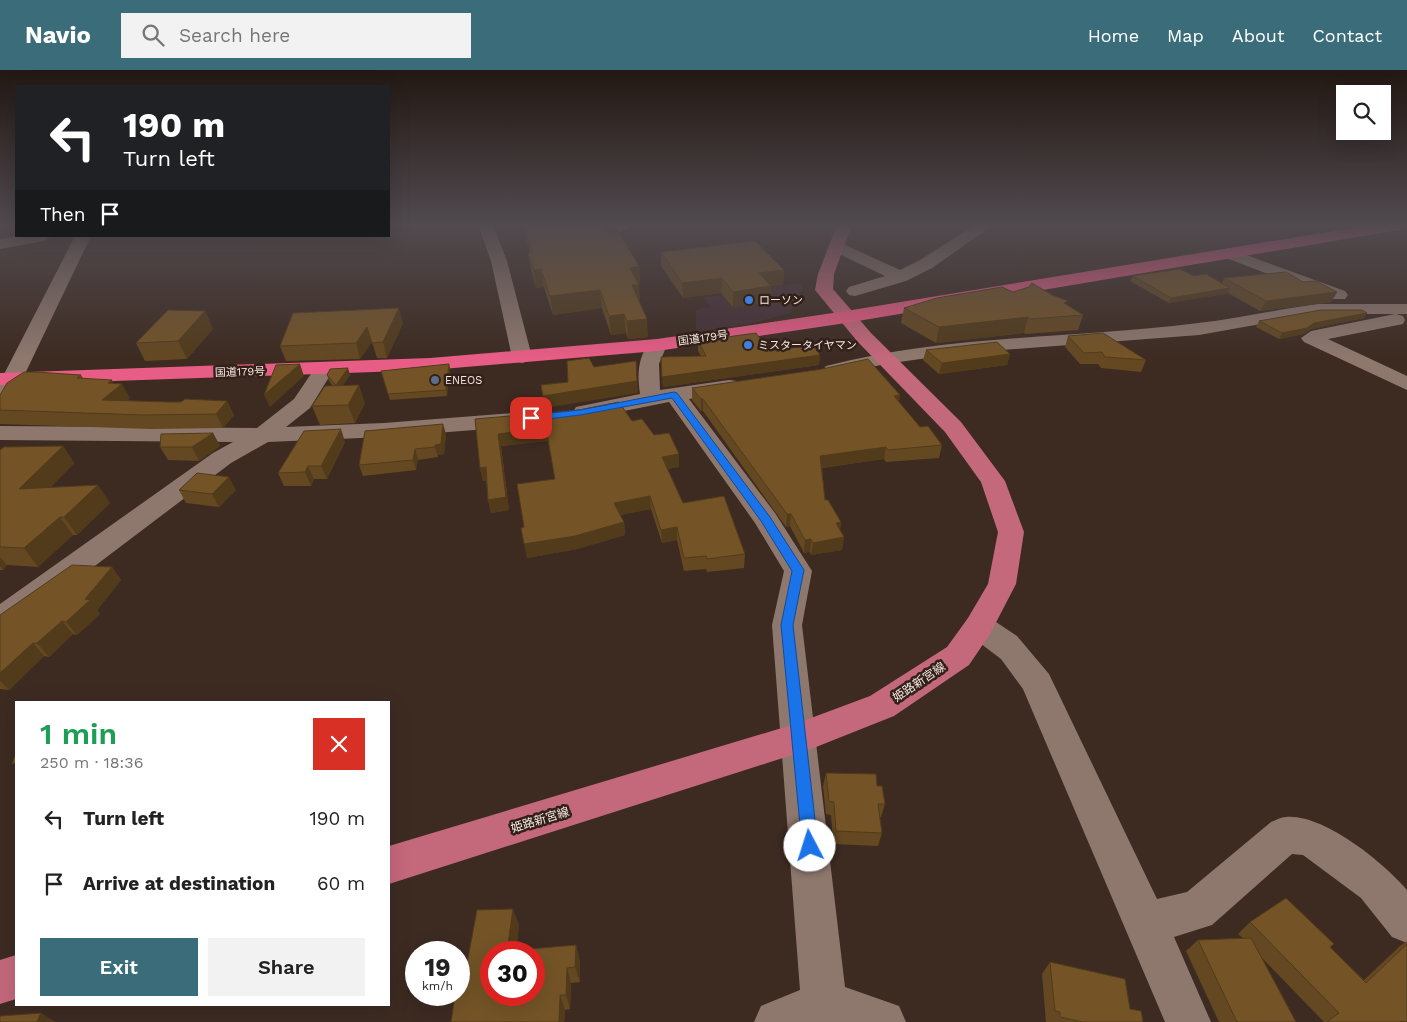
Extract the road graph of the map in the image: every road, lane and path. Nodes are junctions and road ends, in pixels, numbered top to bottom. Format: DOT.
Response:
graph roads {
  1 [pos="65,269"];
  2 [pos="501,269"];
  3 [pos="828,269"];
  4 [pos="884,269"];
  5 [pos="915,269"];
  6 [pos="1106,269"];
  7 [pos="1271,269"];
  8 [pos="900,277"];
  9 [pos="851,304"];
  10 [pos="1374,308"];
  11 [pos="1407,309"];
  12 [pos="657,345"];
  13 [pos="522,357"];
  14 [pos="885,358"];
  15 [pos="324,369"];
  16 [pos="810,374"];
  17 [pos="5,379"];
  18 [pos="752,383"];
  19 [pos="1407,384"];
  20 [pos="662,396"];
  21 [pos="0,403"];
  22 [pos="562,414"];
  23 [pos="534,417"];
  24 [pos="0,433"];
  25 [pos="260,437"];
  26 [pos="0,619"];
  27 [pos="979,626"];
  28 [pos="799,738"];
  29 [pos="390,865"];
  30 [pos="1407,922"];
  31 [pos="1146,923"];
  32 [pos="15,977"];
  33 [pos="0,982"];
  34 [pos="824,1003"];
  35 [pos="777,1022"];
  36 [pos="883,1022"];
  37 [pos="1188,1022"];
  1 -- 17 [label="street"];
  2 -- 13 [label="street"];
  3 -- 9 [label="main road, 姫路新宮線"];
  4 -- 8 [label="street"];
  5 -- 8 [label="street"];
  6 -- 9 [label="highway, 国道179号"];
  7 -- 10 [label="street"];
  8 -- 9 [label="street"];
  9 -- 12 [label="highway, 国道179号"];
  9 -- 14 [label="main road, 姫路新宮線"];
  10 -- 11 [label="street"];
  10 -- 14 [label="street"];
  10 -- 19 [label="street"];
  12 -- 13 [label="highway, 国道179号"];
  12 -- 20 [label="street"];
  13 -- 15 [label="highway, 国道179号"];
  14 -- 16 [label="street"];
  14 -- 27 [label="main road, 姫路新宮線"];
  15 -- 17 [label="highway, 国道179号"];
  15 -- 25 [label="street"];
  17 -- 21 [label="street"];
  18 -- 20 [label="street"];
  20 -- 22 [label="street"];
  20 -- 28 [label="street"];
  23 -- 25 [label="street"];
  24 -- 25 [label="street"];
  25 -- 26 [label="street"];
  27 -- 28 [label="main road, 姫路新宮線"];
  27 -- 31 [label="street"];
  28 -- 29 [label="main road, 姫路新宮線"];
  28 -- 34 [label="street"];
  30 -- 31 [label="street"];
  31 -- 37 [label="street"];
  32 -- 33 [label="main road"];
  34 -- 35 [label="street"];
  34 -- 36 [label="street"];
}
